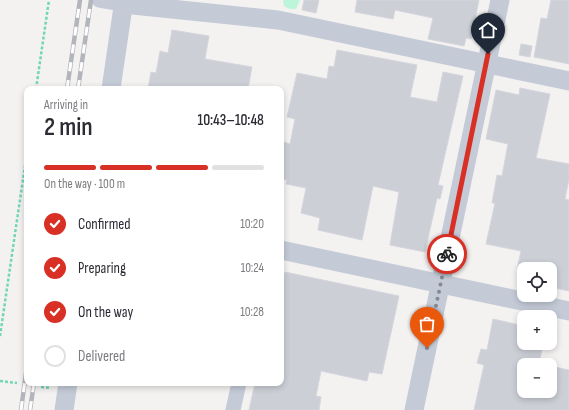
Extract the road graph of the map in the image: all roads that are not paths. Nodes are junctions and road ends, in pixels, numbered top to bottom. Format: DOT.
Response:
graph roads {
  1 [pos="100,0"];
  2 [pos="500,0"];
  3 [pos="123,2"];
  4 [pos="487,63"];
  5 [pos="569,81"];
  6 [pos="111,86"];
  7 [pos="284,251"];
  8 [pos="440,284"];
  9 [pos="569,311"];
  10 [pos="68,386"];
  11 [pos="238,386"];
  12 [pos="64,410"];
  13 [pos="233,410"];
  14 [pos="414,410"];
  1 -- 3 [label="street"];
  2 -- 4 [label="street"];
  3 -- 4 [label="street"];
  3 -- 6 [label="street"];
  4 -- 5 [label="street"];
  4 -- 8 [label="street"];
  7 -- 8 [label="street"];
  8 -- 9 [label="street"];
  8 -- 14 [label="street"];
  10 -- 12 [label="street"];
  11 -- 13 [label="street"];
}
